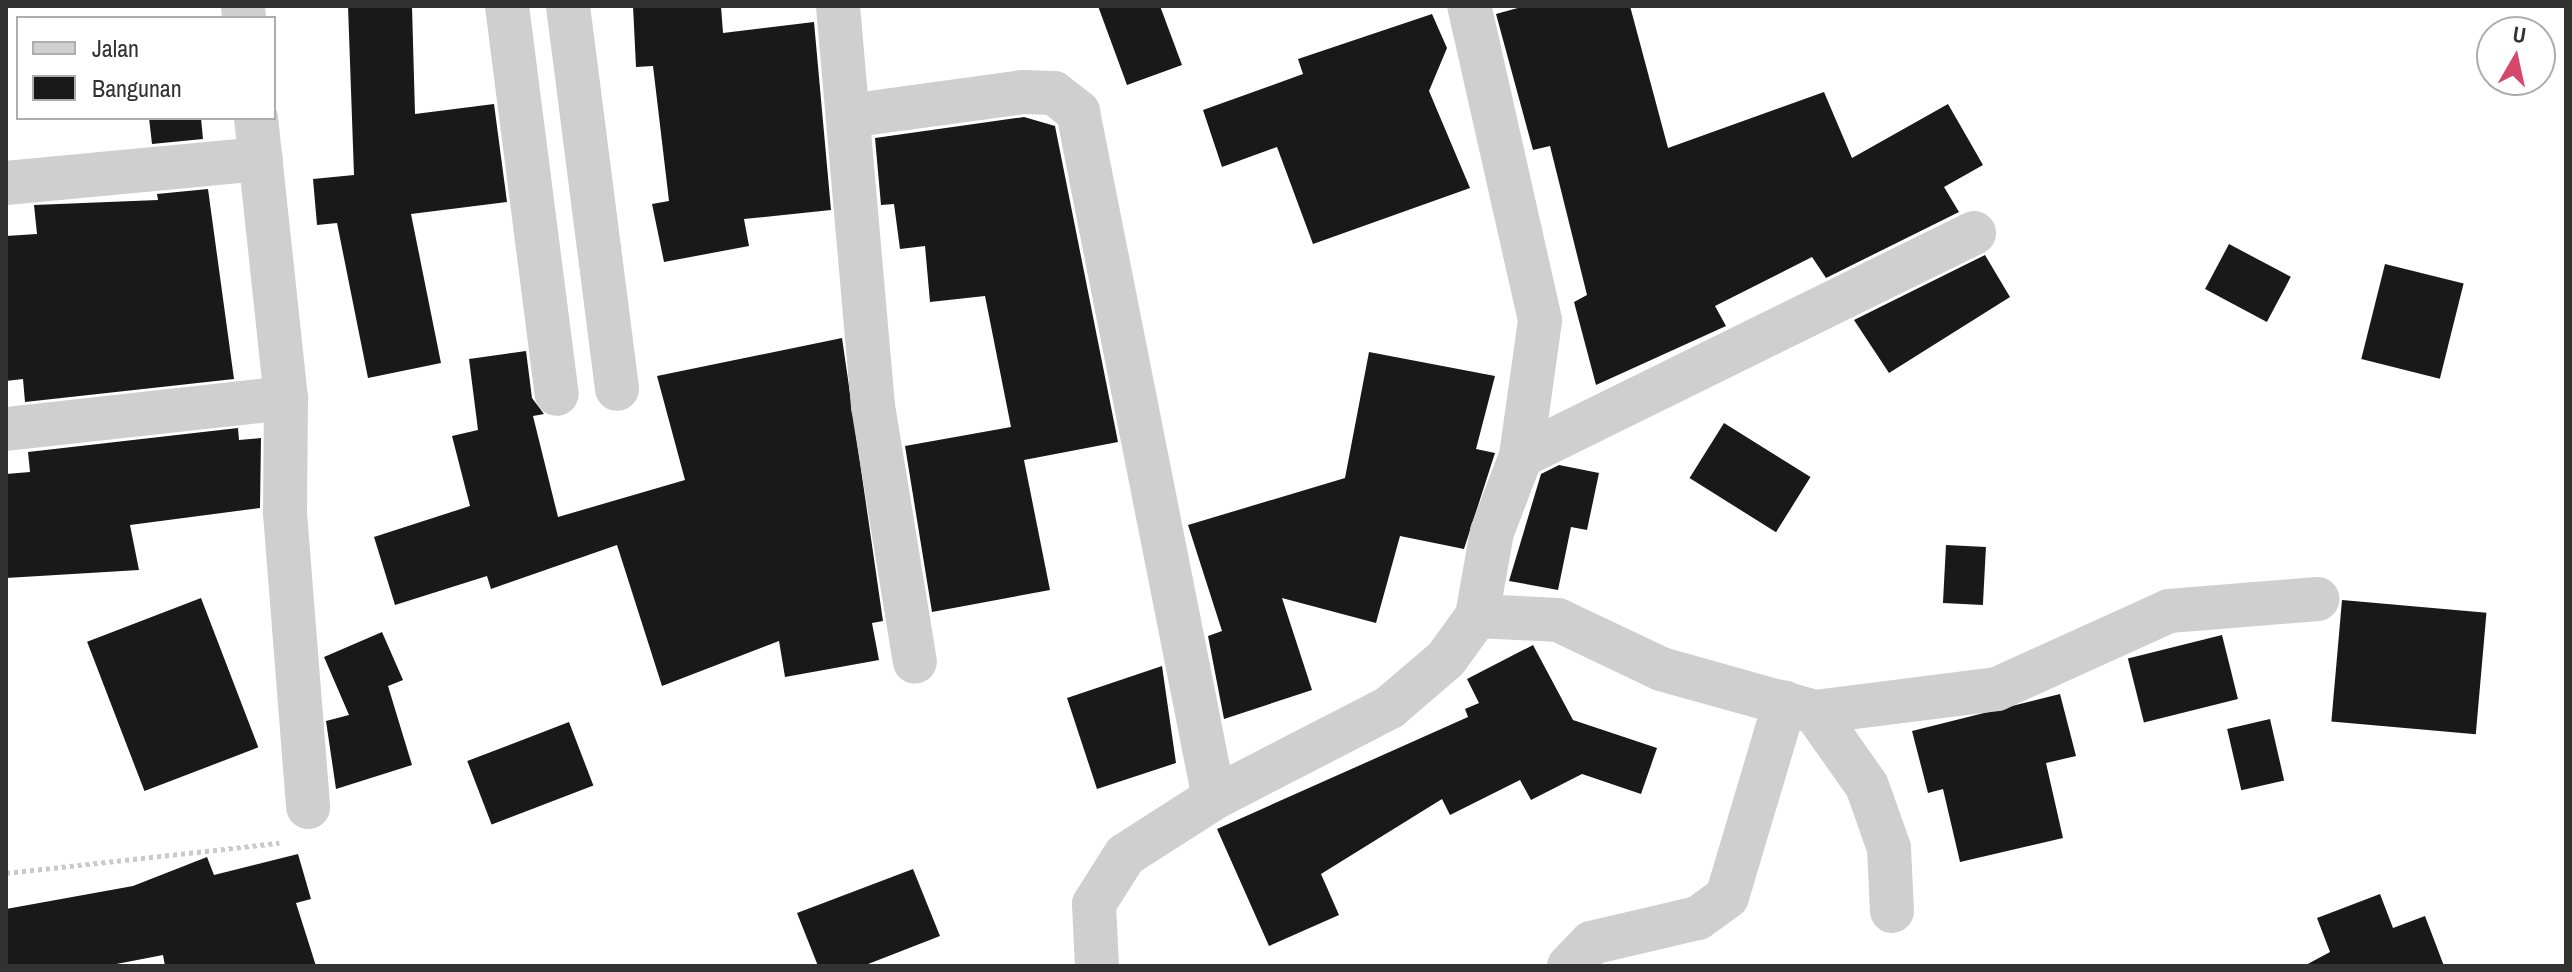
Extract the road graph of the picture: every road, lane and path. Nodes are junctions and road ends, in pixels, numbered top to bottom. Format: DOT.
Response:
graph roads {
  1 [pos="507,6"];
  2 [pos="568,6"];
  3 [pos="838,6"];
  4 [pos="1469,6"];
  5 [pos="576,78"];
  6 [pos="517,87"];
  7 [pos="848,116"];
  8 [pos="259,139"];
  9 [pos="6,183"];
  10 [pos="1974,233"];
  11 [pos="617,389"];
  12 [pos="557,394"];
  13 [pos="286,398"];
  14 [pos="6,429"];
  15 [pos="1521,456"];
  16 [pos="2318,599"];
  17 [pos="1477,616"];
  18 [pos="915,662"];
  19 [pos="1800,707"];
  20 [pos="1214,798"];
  21 [pos="308,807"];
  22 [pos="6,873"];
  23 [pos="1892,911"];
  24 [pos="1097,966"];
  25 [pos="1569,966"];
  1 -- 6 [label="street"];
  2 -- 5 [label="street"];
  3 -- 7 [label="street"];
  4 -- 15 [label="street"];
  5 -- 6 [label="street"];
  5 -- 11 [label="street"];
  6 -- 12 [label="street"];
  7 -- 18 [label="street"];
  7 -- 20 [label="street"];
  8 -- 9 [label="street"];
  8 -- 13 [label="street"];
  10 -- 15 [label="street"];
  13 -- 14 [label="street"];
  13 -- 21 [label="street"];
  15 -- 17 [label="street"];
  16 -- 19 [label="street"];
  17 -- 19 [label="street"];
  17 -- 20 [label="street"];
  19 -- 23 [label="street"];
  19 -- 25 [label="street"];
  20 -- 24 [label="street"];
  21 -- 22 [label="path"];
}
